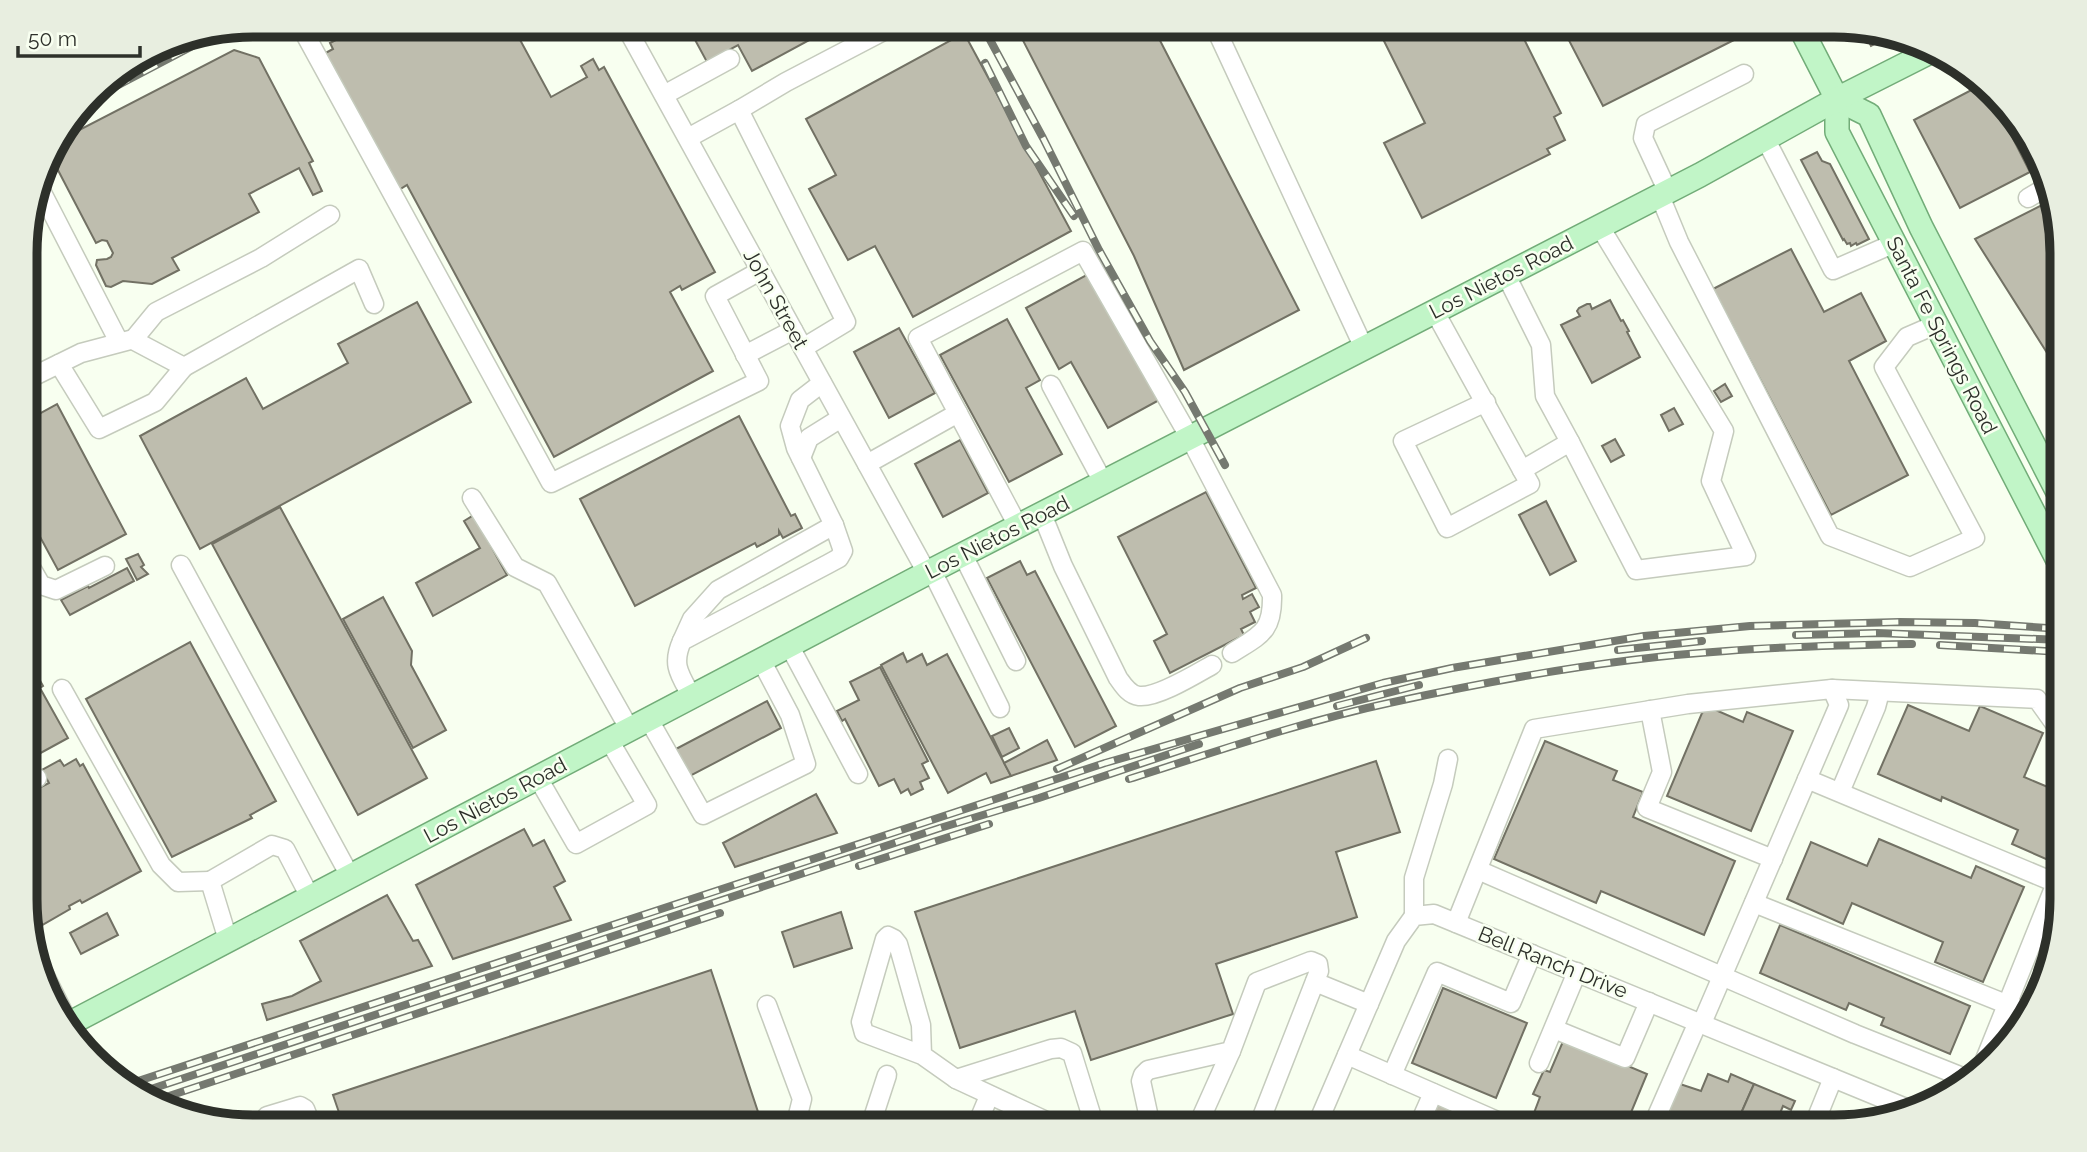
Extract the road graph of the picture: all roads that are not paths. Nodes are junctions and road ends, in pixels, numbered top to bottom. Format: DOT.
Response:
graph roads {
  1 [pos="307,37"];
  2 [pos="632,37"];
  3 [pos="871,37"];
  4 [pos="1220,37"];
  5 [pos="1806,37"];
  6 [pos="1922,56"];
  7 [pos="730,59"];
  8 [pos="1744,74"];
  9 [pos="664,94"];
  10 [pos="1838,99"];
  11 [pos="739,110"];
  12 [pos="688,138"];
  13 [pos="1766,140"];
  14 [pos="2041,190"];
  15 [pos="1664,194"];
  16 [pos="44,196"];
  17 [pos="2028,198"];
  18 [pos="330,215"];
  19 [pos="1600,227"];
  20 [pos="1895,243"];
  21 [pos="760,271"];
  22 [pos="1506,275"];
  23 [pos="374,304"];
  24 [pos="1434,312"];
  25 [pos="1964,312"];
  26 [pos="1937,324"];
  27 [pos="793,330"];
  28 [pos="126,341"];
  29 [pos="803,348"];
  30 [pos="1364,348"];
  31 [pos="745,355"];
  32 [pos="59,364"];
  33 [pos="184,367"];
  34 [pos="37,375"];
  35 [pos="822,383"];
  36 [pos="1051,385"];
  37 [pos="1486,402"];
  38 [pos="958,413"];
  39 [pos="841,418"];
  40 [pos="1190,438"];
  41 [pos="1570,442"];
  42 [pos="801,458"];
  43 [pos="867,464"];
  44 [pos="1522,470"];
  45 [pos="2050,477"];
  46 [pos="1103,482"];
  47 [pos="472,498"];
  48 [pos="1042,514"];
  49 [pos="834,525"];
  50 [pos="1018,526"];
  51 [pos="2050,545"];
  52 [pos="963,555"];
  53 [pos="181,565"];
  54 [pos="105,566"];
  55 [pos="929,572"];
  56 [pos="37,578"];
  57 [pos="682,641"];
  58 [pos="789,645"];
  59 [pos="1232,653"];
  60 [pos="761,660"];
  61 [pos="1016,661"];
  62 [pos="1212,665"];
  63 [pos="62,689"];
  64 [pos="1832,689"];
  65 [pos="1880,692"];
  66 [pos="692,696"];
  67 [pos="1000,708"];
  68 [pos="1650,710"];
  69 [pos="2050,717"];
  70 [pos="639,725"];
  71 [pos="609,740"];
  72 [pos="1448,759"];
  73 [pos="858,774"];
  74 [pos="537,778"];
  75 [pos="1807,779"];
  76 [pos="1840,792"];
  77 [pos="1773,859"];
  78 [pos="1478,870"];
  79 [pos="350,876"];
  80 [pos="2050,879"];
  81 [pos="210,881"];
  82 [pos="310,897"];
  83 [pos="1754,903"];
  84 [pos="2050,904"];
  85 [pos="1414,916"];
  86 [pos="1456,923"];
  87 [pos="228,940"];
  88 [pos="1532,954"];
  89 [pos="1577,972"];
  90 [pos="1723,975"];
  91 [pos="1315,982"];
  92 [pos="1649,1002"];
  93 [pos="1369,1004"];
  94 [pos="767,1005"];
  95 [pos="2007,1005"];
  96 [pos="2019,1010"];
  97 [pos="74,1021"];
  98 [pos="1700,1023"];
  99 [pos="1554,1029"];
  100 [pos="1989,1050"];
  101 [pos="1231,1051"];
  102 [pos="922,1055"];
  103 [pos="1347,1055"];
  104 [pos="1539,1063"];
  105 [pos="887,1075"];
  106 [pos="1392,1075"];
  107 [pos="1958,1076"];
  108 [pos="1833,1078"];
  109 [pos="956,1079"];
  110 [pos="1433,1093"];
  111 [pos="989,1096"];
  112 [pos="1899,1105"];
  113 [pos="270,1115"];
  114 [pos="307,1115"];
  115 [pos="798,1115"];
  116 [pos="874,1115"];
  117 [pos="981,1115"];
  118 [pos="1032,1115"];
  119 [pos="1091,1115"];
  120 [pos="1148,1115"];
  121 [pos="1202,1115"];
  122 [pos="1263,1115"];
  123 [pos="1321,1115"];
  124 [pos="1423,1115"];
  125 [pos="1483,1115"];
  126 [pos="1658,1115"];
  127 [pos="1818,1115"];
  1 -- 31 [label="street"];
  2 -- 9 [label="street, John Street"];
  3 -- 11 [label="street"];
  4 -- 30 [label="street"];
  5 -- 10 [label="main road, Santa Fe Springs Road"];
  6 -- 10 [label="main road, Los Nietos Road"];
  7 -- 9 [label="street"];
  8 -- 15 [label="street"];
  9 -- 12 [label="street, John Street"];
  10 -- 13 [label="main road, Los Nietos Road"];
  10 -- 20 [label="main road, Santa Fe Springs Road"];
  10 -- 25 [label="main road, Santa Fe Springs Road"];
  11 -- 12 [label="street"];
  11 -- 29 [label="street"];
  12 -- 21 [label="street, John Street"];
  13 -- 15 [label="main road, Los Nietos Road"];
  13 -- 20 [label="street"];
  14 -- 17 [label="street"];
  15 -- 19 [label="main road, Los Nietos Road"];
  15 -- 26 [label="street"];
  16 -- 28 [label="street"];
  18 -- 28 [label="street"];
  19 -- 22 [label="main road, Los Nietos Road"];
  19 -- 41 [label="street"];
  20 -- 26 [label="main road, Santa Fe Springs Road"];
  21 -- 27 [label="street, John Street"];
  21 -- 31 [label="street"];
  22 -- 24 [label="main road, Los Nietos Road"];
  22 -- 41 [label="street"];
  23 -- 33 [label="street"];
  24 -- 30 [label="main road, Los Nietos Road"];
  24 -- 37 [label="street"];
  25 -- 26 [label="main road"];
  25 -- 45 [label="main road, Santa Fe Springs Road"];
  26 -- 51 [label="main road, Santa Fe Springs Road"];
  27 -- 29 [label="street, John Street"];
  27 -- 31 [label="street"];
  28 -- 32 [label="street"];
  28 -- 33 [label="street"];
  29 -- 35 [label="street, John Street"];
  30 -- 40 [label="main road, Los Nietos Road"];
  32 -- 33 [label="street"];
  32 -- 34 [label="street"];
  35 -- 39 [label="street, John Street"];
  35 -- 42 [label="street"];
  36 -- 46 [label="street"];
  37 -- 44 [label="street"];
  37 -- 44 [label="street"];
  38 -- 40 [label="street"];
  38 -- 43 [label="street"];
  38 -- 50 [label="street"];
  39 -- 42 [label="street"];
  39 -- 43 [label="street, John Street"];
  40 -- 46 [label="main road, Los Nietos Road"];
  40 -- 59 [label="street"];
  41 -- 44 [label="street"];
  42 -- 49 [label="street"];
  43 -- 55 [label="street, John Street"];
  46 -- 48 [label="main road, Los Nietos Road"];
  47 -- 70 [label="street"];
  48 -- 50 [label="main road, Los Nietos Road"];
  48 -- 62 [label="street"];
  49 -- 57 [label="street"];
  49 -- 57 [label="street"];
  50 -- 52 [label="main road, Los Nietos Road"];
  52 -- 55 [label="main road, Los Nietos Road"];
  52 -- 61 [label="street"];
  53 -- 79 [label="street"];
  54 -- 56 [label="street"];
  55 -- 58 [label="main road, Los Nietos Road"];
  55 -- 67 [label="street, John Street"];
  57 -- 66 [label="street"];
  58 -- 60 [label="main road, Los Nietos Road"];
  58 -- 73 [label="street"];
  60 -- 66 [label="main road, Los Nietos Road"];
  60 -- 70 [label="street"];
  63 -- 81 [label="street"];
  64 -- 65 [label="street"];
  64 -- 68 [label="street"];
  64 -- 75 [label="street"];
  65 -- 69 [label="street"];
  65 -- 76 [label="street"];
  66 -- 70 [label="main road, Los Nietos Road"];
  68 -- 77 [label="street"];
  68 -- 78 [label="street"];
  70 -- 71 [label="main road, Los Nietos Road"];
  71 -- 74 [label="main road, Los Nietos Road"];
  71 -- 74 [label="street"];
  72 -- 85 [label="street"];
  74 -- 79 [label="main road, Los Nietos Road"];
  75 -- 76 [label="street"];
  75 -- 77 [label="street"];
  76 -- 80 [label="street"];
  77 -- 83 [label="street"];
  78 -- 86 [label="street"];
  78 -- 90 [label="street"];
  79 -- 82 [label="main road, Los Nietos Road"];
  81 -- 82 [label="street"];
  81 -- 87 [label="street"];
  82 -- 87 [label="main road, Los Nietos Road"];
  83 -- 90 [label="street"];
  83 -- 95 [label="street"];
  84 -- 95 [label="street"];
  85 -- 86 [label="street, Bell Ranch Drive"];
  85 -- 93 [label="street"];
  86 -- 88 [label="street, Bell Ranch Drive"];
  87 -- 97 [label="main road, Los Nietos Road"];
  88 -- 89 [label="street, Bell Ranch Drive"];
  88 -- 106 [label="street"];
  89 -- 92 [label="street, Bell Ranch Drive"];
  89 -- 99 [label="street"];
  90 -- 98 [label="street"];
  90 -- 107 [label="street"];
  91 -- 93 [label="street"];
  91 -- 101 [label="street"];
  91 -- 122 [label="street"];
  92 -- 98 [label="street, Bell Ranch Drive"];
  92 -- 99 [label="street"];
  93 -- 103 [label="street"];
  94 -- 115 [label="street"];
  95 -- 96 [label="street"];
  95 -- 100 [label="street"];
  98 -- 108 [label="street, Bell Ranch Drive"];
  98 -- 126 [label="street"];
  99 -- 104 [label="street"];
  101 -- 120 [label="street"];
  101 -- 121 [label="street"];
  102 -- 102 [label="street"];
  102 -- 109 [label="street"];
  103 -- 106 [label="street"];
  103 -- 123 [label="street"];
  105 -- 116 [label="street"];
  106 -- 110 [label="street"];
  108 -- 112 [label="street, Bell Ranch Drive"];
  108 -- 127 [label="street"];
  109 -- 111 [label="street"];
  109 -- 119 [label="street"];
  110 -- 124 [label="street"];
  110 -- 125 [label="street"];
  111 -- 117 [label="street"];
  111 -- 118 [label="street"];
  113 -- 114 [label="street"];
}
